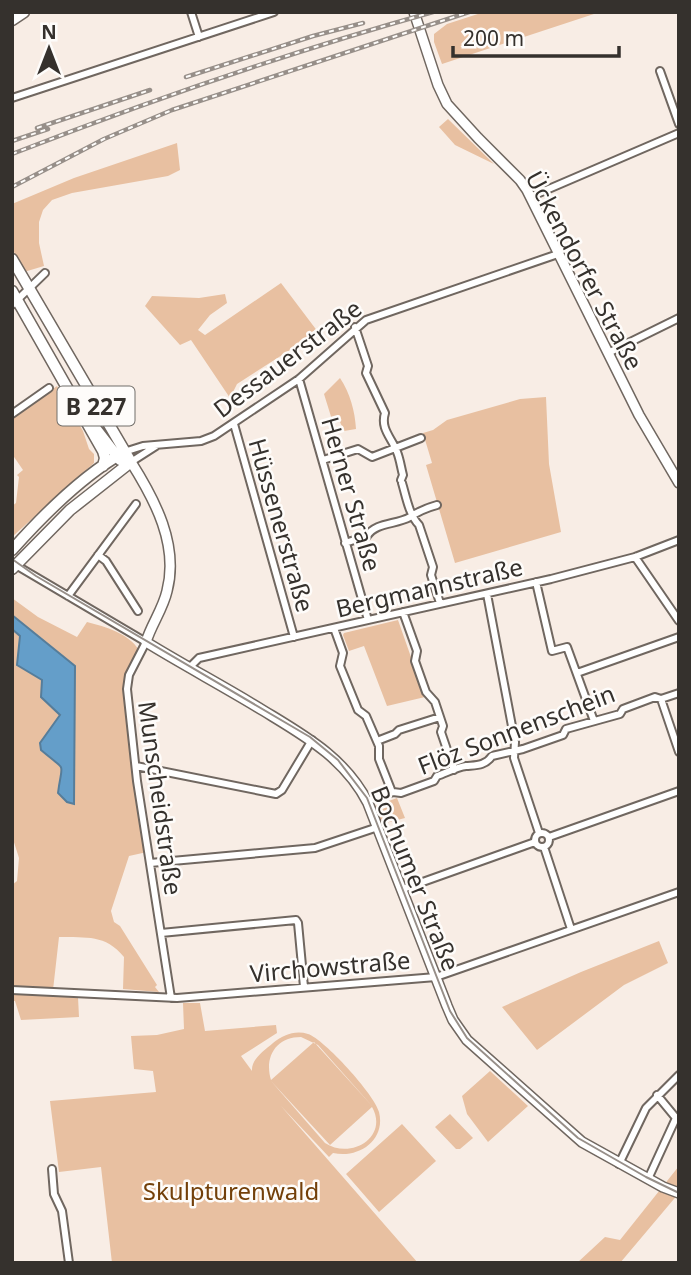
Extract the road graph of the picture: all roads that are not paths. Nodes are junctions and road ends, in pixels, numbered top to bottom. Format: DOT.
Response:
graph roads {
  1 [pos="24,12"];
  2 [pos="191,12"];
  3 [pos="274,12"];
  4 [pos="414,12"];
  5 [pos="12,20"];
  6 [pos="199,37"];
  7 [pos="660,71"];
  8 [pos="12,98"];
  9 [pos="679,124"];
  10 [pos="679,133"];
  11 [pos="530,197"];
  12 [pos="558,254"];
  13 [pos="12,259"];
  14 [pos="45,272"];
  15 [pos="29,288"];
  16 [pos="14,299"];
  17 [pos="679,318"];
  18 [pos="355,327"];
  19 [pos="608,353"];
  20 [pos="299,379"];
  21 [pos="48,388"];
  22 [pos="81,411"];
  23 [pos="12,414"];
  24 [pos="234,424"];
  25 [pos="421,439"];
  26 [pos="158,445"];
  27 [pos="396,447"];
  28 [pos="120,454"];
  29 [pos="323,460"];
  30 [pos="128,464"];
  31 [pos="103,466"];
  32 [pos="679,484"];
  33 [pos="136,504"];
  34 [pos="437,505"];
  35 [pos="413,514"];
  36 [pos="679,540"];
  37 [pos="345,543"];
  38 [pos="98,555"];
  39 [pos="635,557"];
  40 [pos="13,560"];
  41 [pos="537,582"];
  42 [pos="487,594"];
  43 [pos="68,596"];
  44 [pos="440,603"];
  45 [pos="138,611"];
  46 [pos="403,612"];
  47 [pos="368,620"];
  48 [pos="679,621"];
  49 [pos="334,628"];
  50 [pos="294,637"];
  51 [pos="679,637"];
  52 [pos="146,642"];
  53 [pos="189,668"];
  54 [pos="576,673"];
  55 [pos="679,693"];
  56 [pos="661,699"];
  57 [pos="440,717"];
  58 [pos="594,721"];
  59 [pos="312,740"];
  60 [pos="377,741"];
  61 [pos="514,750"];
  62 [pos="679,752"];
  63 [pos="136,766"];
  64 [pos="454,770"];
  65 [pos="679,791"];
  66 [pos="392,792"];
  67 [pos="367,801"];
  68 [pos="378,827"];
  69 [pos="539,833"];
  70 [pos="549,837"];
  71 [pos="535,842"];
  72 [pos="544,847"];
  73 [pos="150,863"];
  74 [pos="403,889"];
  75 [pos="679,892"];
  76 [pos="572,929"];
  77 [pos="161,933"];
  78 [pos="436,977"];
  79 [pos="304,988"];
  80 [pos="12,990"];
  81 [pos="170,998"];
  82 [pos="679,1074"];
  83 [pos="657,1095"];
  84 [pos="619,1164"];
  85 [pos="52,1169"];
  86 [pos="648,1179"];
  87 [pos="679,1194"];
  88 [pos="69,1263"];
  1 -- 5 [label="main road"];
  2 -- 6 [label="street"];
  3 -- 6 [label="street"];
  4 -- 11 [label="main road, Ückendorfer Straße"];
  6 -- 8 [label="street"];
  7 -- 9 [label="street"];
  10 -- 11 [label="street"];
  11 -- 12 [label="main road, Ückendorfer Straße"];
  12 -- 18 [label="street, Dessauerstraße"];
  12 -- 19 [label="main road, Ückendorfer Straße"];
  13 -- 15 [label="main road, B 227"];
  14 -- 15 [label="street"];
  15 -- 16 [label="street"];
  15 -- 28 [label="main road, B 227"];
  16 -- 22 [label="main road, B 227"];
  17 -- 19 [label="street"];
  18 -- 20 [label="street, Dessauerstraße"];
  18 -- 27 [label="street"];
  19 -- 32 [label="main road, Ückendorfer Straße"];
  20 -- 24 [label="street, Dessauerstraße"];
  20 -- 29 [label="street, Herner Straße"];
  21 -- 23 [label="street"];
  22 -- 28 [label="main road"];
  22 -- 31 [label="main road, B 227"];
  24 -- 26 [label="street, Dessauerstraße"];
  24 -- 50 [label="street, Hüssenerstraße"];
  25 -- 27 [label="street"];
  26 -- 28 [label="street, Dessauerstraße"];
  26 -- 30 [label="street, Dessauerstraße"];
  27 -- 29 [label="street"];
  27 -- 35 [label="street"];
  28 -- 30 [label="main road"];
  28 -- 31 [label="main road"];
  29 -- 37 [label="street, Herner Straße"];
  30 -- 40 [label="main road"];
  30 -- 52 [label="main road, Munscheidstraße"];
  31 -- 40 [label="main road"];
  33 -- 38 [label="street"];
  34 -- 35 [label="street"];
  35 -- 37 [label="street"];
  35 -- 44 [label="street"];
  36 -- 39 [label="street, Bergmannstraße"];
  37 -- 47 [label="street, Herner Straße"];
  38 -- 43 [label="street"];
  38 -- 45 [label="street"];
  39 -- 41 [label="street, Bergmannstraße"];
  39 -- 48 [label="street"];
  40 -- 43 [label="street, Bochumer Straße"];
  41 -- 42 [label="street, Bergmannstraße"];
  41 -- 54 [label="street"];
  42 -- 44 [label="street, Bergmannstraße"];
  42 -- 61 [label="street"];
  43 -- 52 [label="street, Bochumer Straße"];
  44 -- 46 [label="street, Bergmannstraße"];
  46 -- 47 [label="street, Bergmannstraße"];
  46 -- 57 [label="street"];
  47 -- 49 [label="street, Bergmannstraße"];
  49 -- 50 [label="street, Bergmannstraße"];
  49 -- 60 [label="street"];
  50 -- 53 [label="street, Bergmannstraße"];
  51 -- 54 [label="street"];
  52 -- 53 [label="main road, Bochumer Straße"];
  52 -- 63 [label="street, Munscheidstraße"];
  53 -- 59 [label="main road, Bochumer Straße"];
  54 -- 58 [label="street"];
  55 -- 56 [label="street, Flöz Sonnenschein"];
  56 -- 58 [label="street, Flöz Sonnenschein"];
  56 -- 62 [label="street"];
  57 -- 60 [label="street"];
  57 -- 64 [label="street"];
  58 -- 61 [label="street, Flöz Sonnenschein"];
  59 -- 63 [label="street"];
  59 -- 67 [label="main road, Bochumer Straße"];
  60 -- 66 [label="street"];
  61 -- 64 [label="street, Flöz Sonnenschein"];
  61 -- 69 [label="street"];
  63 -- 73 [label="street, Munscheidstraße"];
  64 -- 66 [label="street, Flöz Sonnenschein"];
  65 -- 70 [label="street"];
  66 -- 67 [label="street, Flöz Sonnenschein"];
  67 -- 68 [label="main road, Bochumer Straße"];
  68 -- 73 [label="street"];
  68 -- 74 [label="main road, Bochumer Straße"];
  69 -- 70 [label="street"];
  69 -- 71 [label="street"];
  70 -- 72 [label="street"];
  71 -- 72 [label="street"];
  71 -- 74 [label="street"];
  72 -- 76 [label="street"];
  73 -- 77 [label="street, Munscheidstraße"];
  74 -- 78 [label="main road, Bochumer Straße"];
  75 -- 76 [label="street, Virchowstraße"];
  76 -- 78 [label="street, Virchowstraße"];
  77 -- 79 [label="street"];
  77 -- 81 [label="street, Munscheidstraße"];
  78 -- 79 [label="street, Virchowstraße"];
  78 -- 84 [label="main road, Bochumer Straße"];
  79 -- 81 [label="street, Virchowstraße"];
  80 -- 81 [label="street, Virchowstraße"];
  82 -- 83 [label="street"];
  83 -- 84 [label="street"];
  83 -- 86 [label="street"];
  84 -- 86 [label="main road, Bochumer Straße"];
  85 -- 88 [label="street"];
  86 -- 87 [label="main road, Bochumer Straße"];
}
